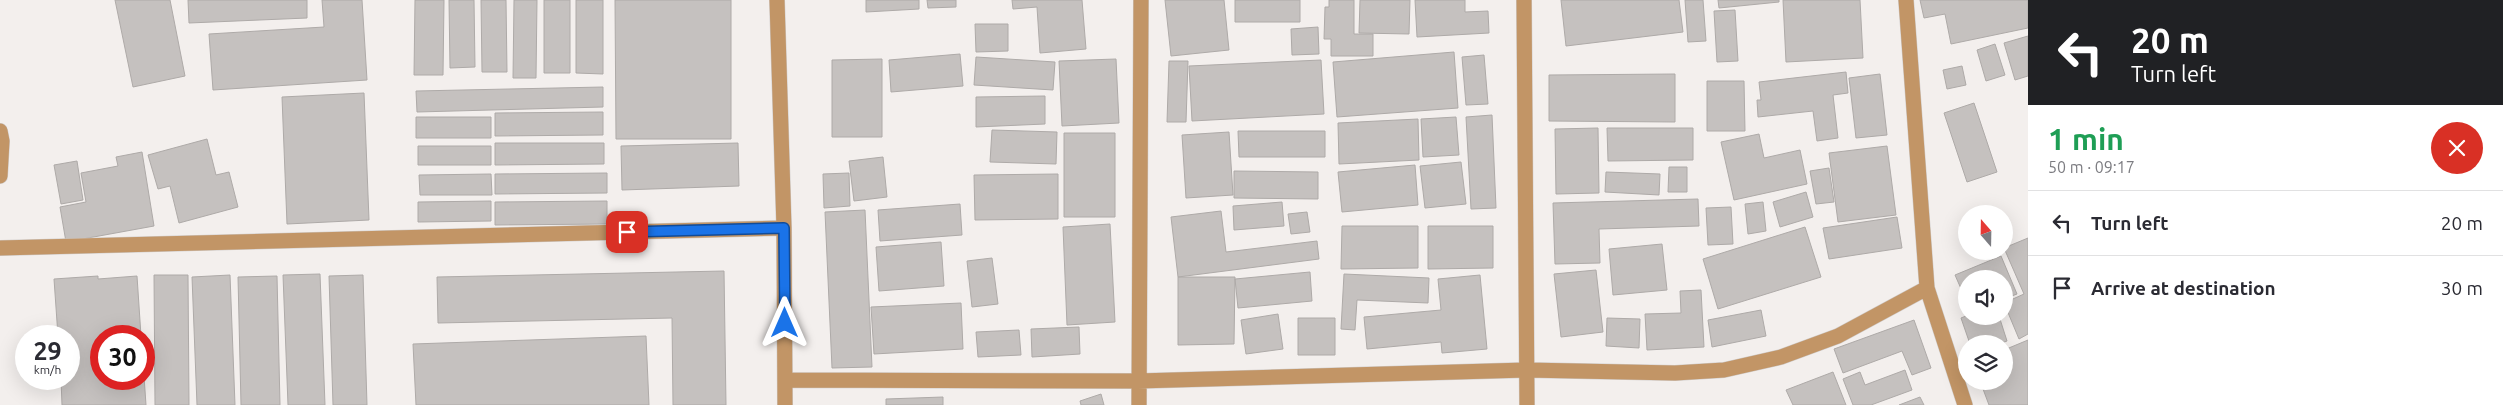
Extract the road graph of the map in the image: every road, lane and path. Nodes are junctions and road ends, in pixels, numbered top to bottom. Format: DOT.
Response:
graph roads {
  1 [pos="777,0"];
  2 [pos="1141,0"];
  3 [pos="1524,0"];
  4 [pos="1906,0"];
  5 [pos="0,131"];
  6 [pos="0,176"];
  7 [pos="784,228"];
  8 [pos="0,248"];
  9 [pos="1927,288"];
  10 [pos="1527,370"];
  11 [pos="786,380"];
  12 [pos="1138,381"];
  13 [pos="786,405"];
  14 [pos="1139,405"];
  15 [pos="1527,405"];
  16 [pos="1965,405"];
  1 -- 7 [label="street"];
  2 -- 12 [label="street"];
  3 -- 10 [label="street"];
  4 -- 9 [label="street"];
  5 -- 6 [label="street"];
  7 -- 8 [label="street"];
  7 -- 11 [label="street"];
  9 -- 10 [label="street"];
  9 -- 16 [label="street"];
  10 -- 12 [label="street"];
  10 -- 15 [label="street"];
  11 -- 12 [label="street"];
  11 -- 13 [label="street"];
  12 -- 14 [label="street"];
}
